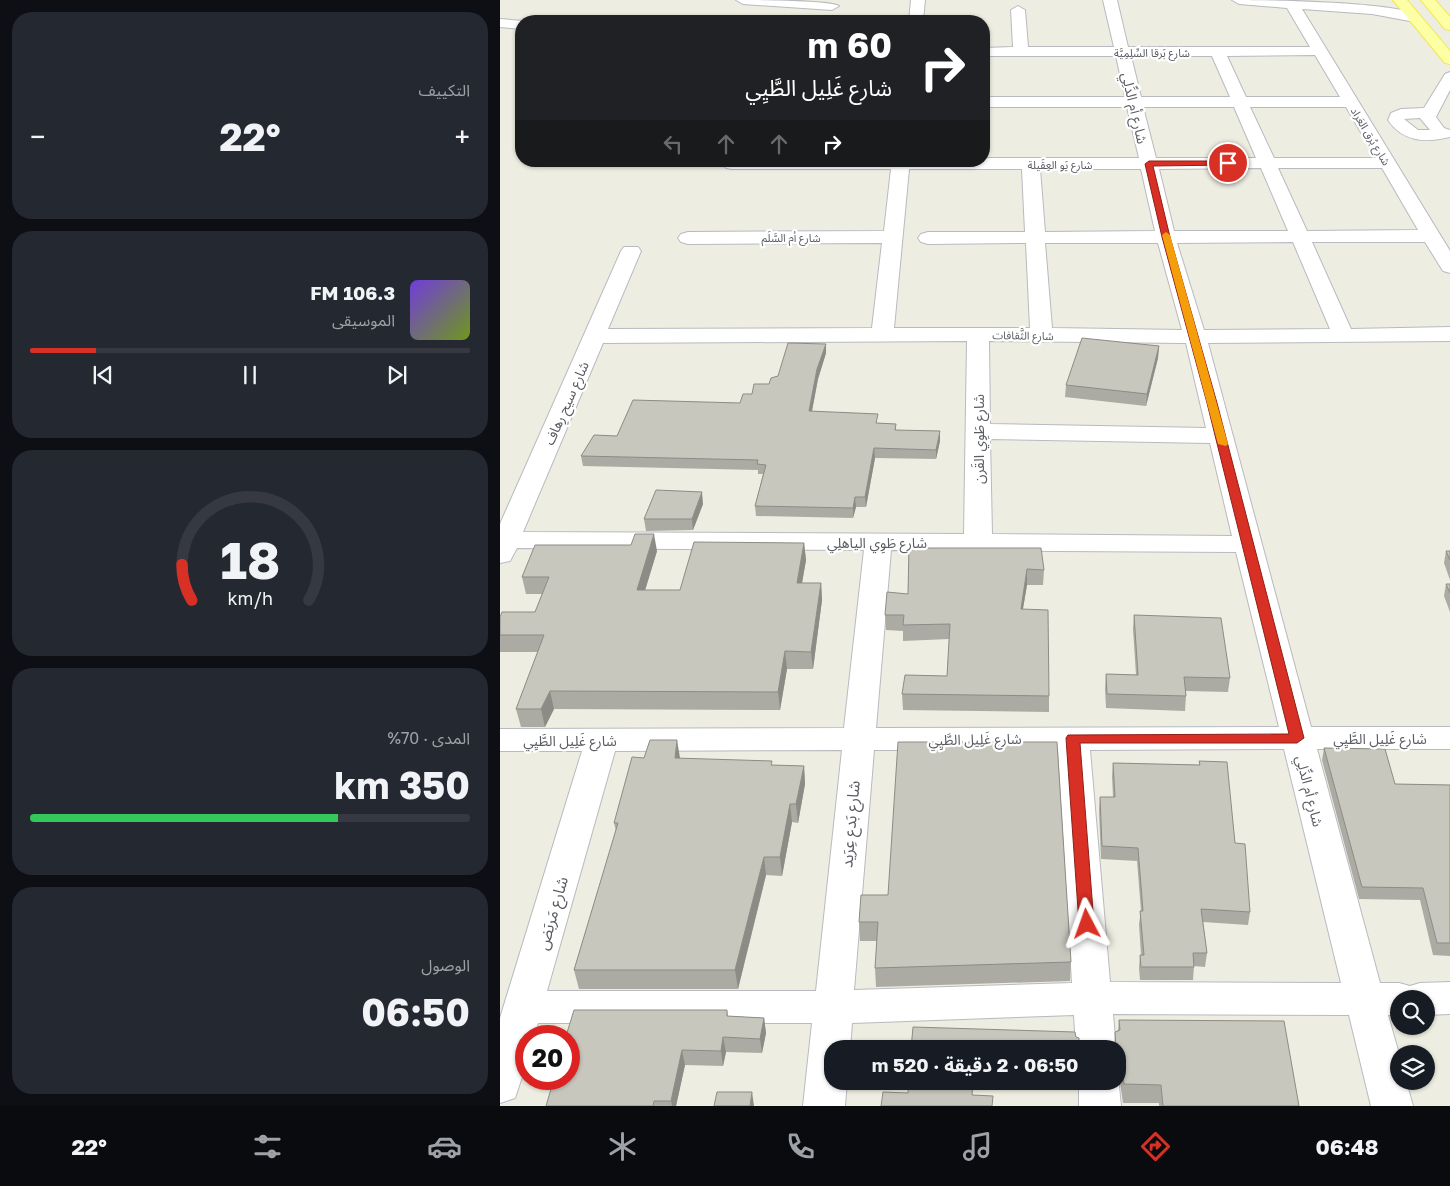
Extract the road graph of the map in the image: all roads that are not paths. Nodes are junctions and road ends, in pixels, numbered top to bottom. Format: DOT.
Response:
graph roads {
  1 [pos="743,0"];
  2 [pos="918,0"];
  3 [pos="1110,0"];
  4 [pos="1239,0"];
  5 [pos="1428,0"];
  6 [pos="1400,1"];
  7 [pos="837,3"];
  8 [pos="1292,4"];
  9 [pos="1350,5"];
  10 [pos="1018,10"];
  11 [pos="1372,10"];
  12 [pos="819,15"];
  13 [pos="917,15"];
  14 [pos="1416,18"];
  15 [pos="500,23"];
  16 [pos="515,24"];
  17 [pos="1356,24"];
  18 [pos="1450,26"];
  19 [pos="1320,51"];
  20 [pos="990,52"];
  21 [pos="1021,52"];
  22 [pos="1122,52"];
  23 [pos="1218,52"];
  24 [pos="1450,60"];
  25 [pos="1450,77"];
  26 [pos="990,102"];
  27 [pos="1134,102"];
  28 [pos="1241,102"];
  29 [pos="1351,102"];
  30 [pos="1429,112"];
  31 [pos="1447,135"];
  32 [pos="990,163"];
  33 [pos="1268,163"];
  34 [pos="1388,163"];
  35 [pos="1031,164"];
  36 [pos="1149,164"];
  37 [pos="901,167"];
  38 [pos="1432,236"];
  39 [pos="894,237"];
  40 [pos="1166,237"];
  41 [pos="1300,237"];
  42 [pos="688,238"];
  43 [pos="928,238"];
  44 [pos="1035,238"];
  45 [pos="631,251"];
  46 [pos="1450,267"];
  47 [pos="978,334"];
  48 [pos="1343,334"];
  49 [pos="1450,334"];
  50 [pos="882,335"];
  51 [pos="1041,335"];
  52 [pos="596,336"];
  53 [pos="1195,337"];
  54 [pos="978,431"];
  55 [pos="1221,436"];
  56 [pos="878,542"];
  57 [pos="978,543"];
  58 [pos="1247,544"];
  59 [pos="503,548"];
  60 [pos="1073,738"];
  61 [pos="1297,738"];
  62 [pos="1450,738"];
  63 [pos="500,740"];
  64 [pos="602,740"];
  65 [pos="858,740"];
  66 [pos="1092,998"];
  67 [pos="1435,998"];
  68 [pos="1450,998"];
  69 [pos="1381,1000"];
  70 [pos="525,1007"];
  71 [pos="833,1007"];
  72 [pos="1095,1040"];
  73 [pos="500,1085"];
  74 [pos="1099,1090"];
  75 [pos="824,1106"];
  76 [pos="1100,1106"];
  77 [pos="1392,1106"];
  1 -- 7 [label="street"];
  2 -- 13 [label="street"];
  3 -- 22 [label="street, شارع أم الدِّلِي"];
  4 -- 8 [label="street"];
  5 -- 18 [label="main road"];
  6 -- 11 [label="street"];
  6 -- 14 [label="main road"];
  7 -- 12 [label="street"];
  8 -- 9 [label="street"];
  8 -- 19 [label="street, شارع بُرق العَراد"];
  9 -- 11 [label="street"];
  9 -- 17 [label="street"];
  10 -- 21 [label="street"];
  11 -- 14 [label="street"];
  14 -- 24 [label="main road"];
  15 -- 16 [label="street"];
  19 -- 23 [label="street, شارع بَرقا السِّلِمِيَّة"];
  19 -- 29 [label="street, شارع بُرق العَراد"];
  20 -- 21 [label="street, شارع بَرقا السِّلِمِيَّة"];
  21 -- 22 [label="street, شارع بَرقا السِّلِمِيَّة"];
  22 -- 23 [label="street, شارع بَرقا السِّلِمِيَّة"];
  22 -- 27 [label="street, شارع أم الدِّلِي"];
  23 -- 28 [label="street"];
  25 -- 30 [label="street"];
  26 -- 27 [label="street"];
  27 -- 28 [label="street"];
  27 -- 36 [label="street, شارع أم الدِّلِي"];
  28 -- 29 [label="street"];
  28 -- 33 [label="street"];
  29 -- 34 [label="street, شارع بُرق العَراد"];
  30 -- 31 [label="street"];
  30 -- 31 [label="street"];
  32 -- 35 [label="street, شارع يَو العِقَيلة"];
  33 -- 34 [label="street, شارع يَو العِقَيلة"];
  33 -- 36 [label="street, شارع يَو العِقَيلة"];
  33 -- 41 [label="street"];
  34 -- 38 [label="street, شارع بُرق العَراد"];
  35 -- 36 [label="street, شارع يَو العِقَيلة"];
  35 -- 44 [label="street"];
  36 -- 40 [label="street, شارع أم الدِّلِي"];
  37 -- 39 [label="street"];
  38 -- 41 [label="street"];
  38 -- 46 [label="street, شارع بُرق العَراد"];
  39 -- 42 [label="street, شارع أم السَّلَم"];
  39 -- 50 [label="street"];
  40 -- 41 [label="street"];
  40 -- 44 [label="street"];
  40 -- 53 [label="street, شارع أم الدِّلِي"];
  41 -- 48 [label="street"];
  43 -- 44 [label="street"];
  44 -- 51 [label="street"];
  45 -- 52 [label="street, شارع سيح رِهاف"];
  47 -- 50 [label="street, شارع الثَّقافات"];
  47 -- 51 [label="street, شارع الثَّقافات"];
  47 -- 54 [label="street, شارع طَوِي القَرن"];
  48 -- 49 [label="street, شارع الثَّقافات"];
  48 -- 53 [label="street, شارع الثَّقافات"];
  50 -- 52 [label="street, شارع الثَّقافات"];
  51 -- 53 [label="street, شارع الثَّقافات"];
  52 -- 59 [label="street, شارع سيح رِهاف"];
  53 -- 55 [label="street, شارع أم الدِّلِي"];
  54 -- 55 [label="street"];
  54 -- 57 [label="street, شارع طَوِي القَرن"];
  55 -- 58 [label="street, شارع أم الدِّلِي"];
  56 -- 57 [label="street, شارع طَوِي الياهلِي"];
  56 -- 59 [label="street, شارع طَوِي الياهلِي"];
  56 -- 65 [label="street, شارع بَدع عِرَيد"];
  57 -- 58 [label="street, شارع طَوِي الياهلِي"];
  58 -- 61 [label="street, شارع أم الدِّلِي"];
  60 -- 61 [label="street, شارع غَلِيل الطَّيِي"];
  60 -- 65 [label="street, شارع غَلِيل الطَّيِي"];
  60 -- 66 [label="street"];
  61 -- 62 [label="street, شارع غَلِيل الطَّيِي"];
  61 -- 69 [label="street, شارع أم الدِّلِي"];
  63 -- 64 [label="street, شارع غَلِيل الطَّيِي"];
  64 -- 65 [label="street, شارع غَلِيل الطَّيِي"];
  64 -- 70 [label="street, شارع مَربَض"];
  65 -- 71 [label="street, شارع بَدع عِرَيد"];
  66 -- 69 [label="street"];
  66 -- 71 [label="street"];
  66 -- 72 [label="street"];
  67 -- 68 [label="street"];
  69 -- 77 [label="street, شارع أم الدِّلِي"];
  70 -- 71 [label="street"];
  70 -- 73 [label="street, شارع مَربَض"];
  71 -- 75 [label="street, شارع بَدع عِرَيد"];
  74 -- 76 [label="street"];
}
